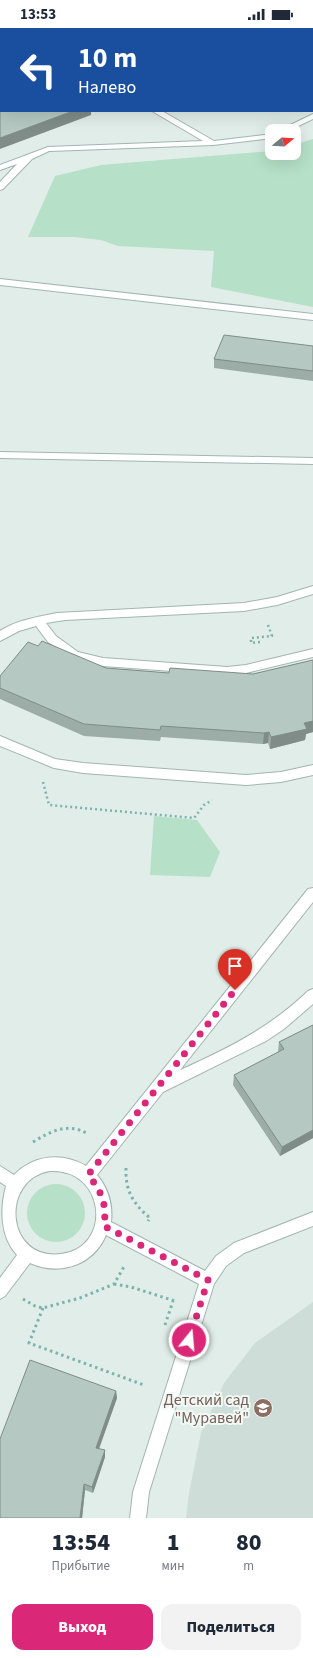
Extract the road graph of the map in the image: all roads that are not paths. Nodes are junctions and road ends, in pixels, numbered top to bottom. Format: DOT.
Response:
graph roads {
  1 [pos="158,112"];
  2 [pos="313,116"];
  3 [pos="296,124"];
  4 [pos="265,137"];
  5 [pos="213,143"];
  6 [pos="29,157"];
  7 [pos="0,168"];
  8 [pos="0,187"];
  9 [pos="0,282"];
  10 [pos="313,317"];
  11 [pos="0,455"];
  12 [pos="313,461"];
  13 [pos="313,590"];
  14 [pos="38,621"];
  15 [pos="0,637"];
  16 [pos="313,653"];
  17 [pos="0,741"];
  18 [pos="313,770"];
  19 [pos="313,893"];
  20 [pos="313,995"];
  21 [pos="156,1088"];
  22 [pos="0,1173"];
  23 [pos="88,1175"];
  24 [pos="16,1185"];
  25 [pos="313,1219"];
  26 [pos="104,1226"];
  27 [pos="27,1254"];
  28 [pos="208,1280"];
  29 [pos="0,1291"];
  30 [pos="138,1518"];
  1 -- 5 [label="street"];
  2 -- 3 [label="street"];
  4 -- 5 [label="street"];
  5 -- 6 [label="street"];
  6 -- 7 [label="street"];
  6 -- 8 [label="street"];
  9 -- 10 [label="street"];
  11 -- 12 [label="street"];
  13 -- 14 [label="street"];
  14 -- 15 [label="street"];
  14 -- 16 [label="street"];
  17 -- 18 [label="street"];
  19 -- 21 [label="street"];
  20 -- 21 [label="street"];
  21 -- 23 [label="street"];
  22 -- 24 [label="street"];
  23 -- 24 [label="street"];
  23 -- 26 [label="street"];
  24 -- 27 [label="street"];
  25 -- 28 [label="street"];
  26 -- 27 [label="street"];
  26 -- 28 [label="street"];
  27 -- 29 [label="street"];
  28 -- 30 [label="street"];
}
